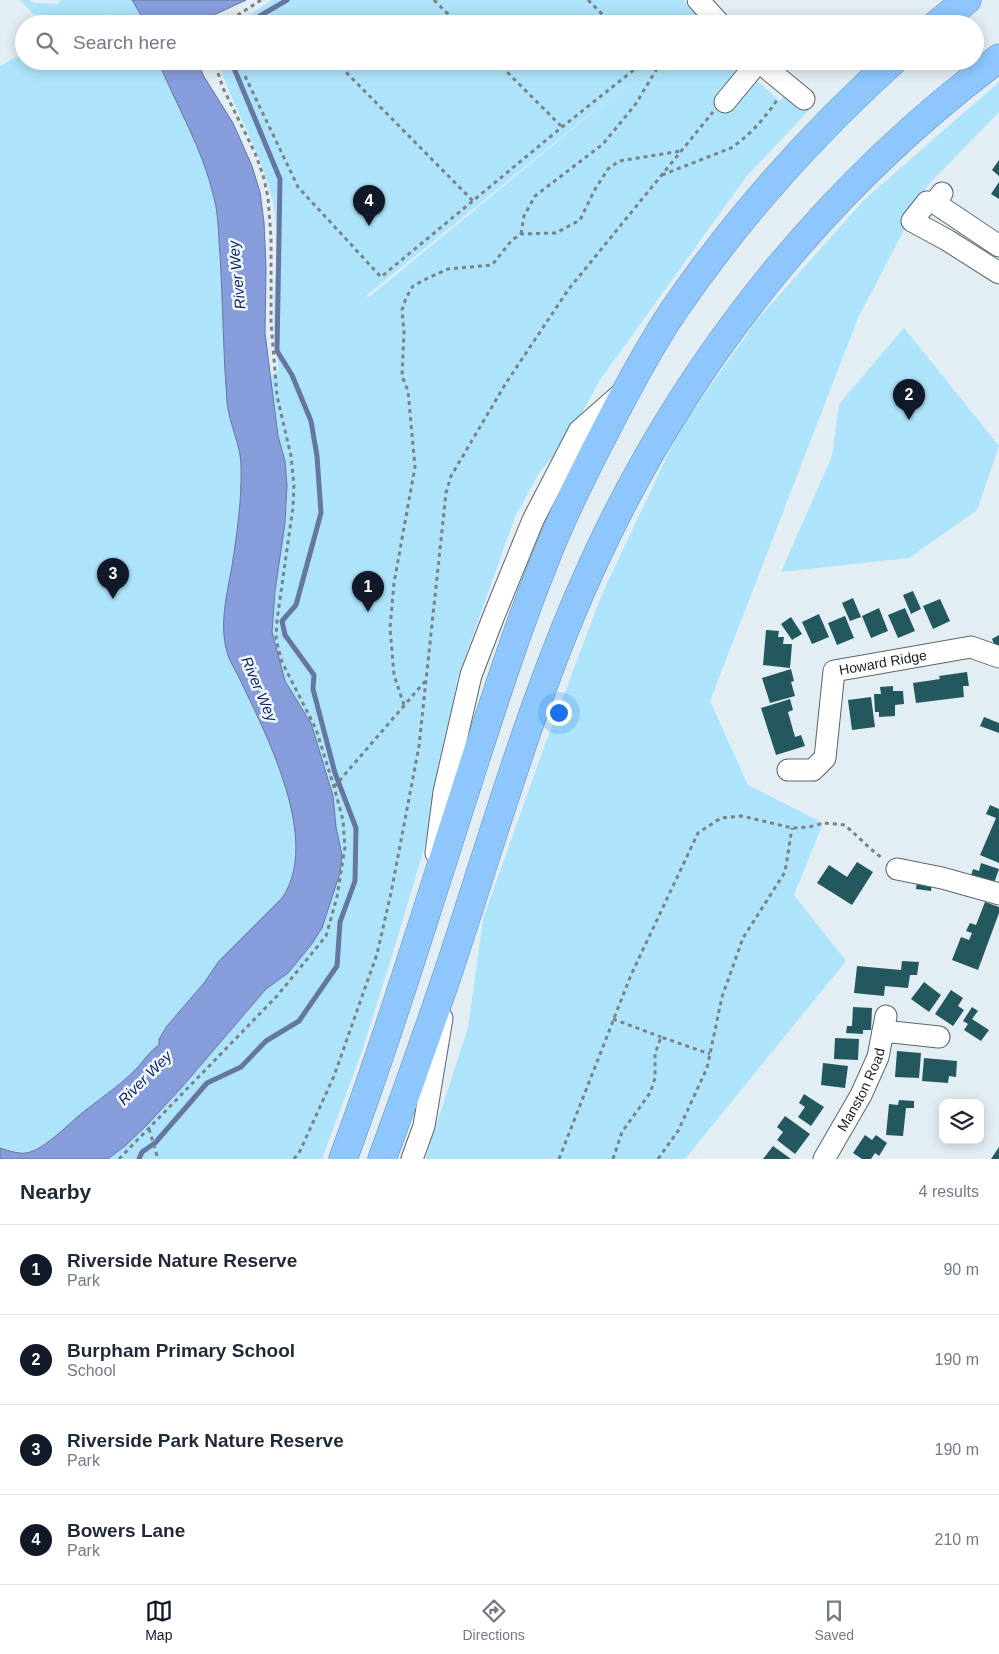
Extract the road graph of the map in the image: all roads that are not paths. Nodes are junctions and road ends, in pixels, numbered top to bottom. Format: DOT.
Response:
graph roads {
  1 [pos="698,0"];
  2 [pos="967,0"];
  3 [pos="712,15"];
  4 [pos="948,15"];
  5 [pos="999,58"];
  6 [pos="751,70"];
  7 [pos="769,70"];
  8 [pos="884,70"];
  9 [pos="984,70"];
  10 [pos="984,70"];
  11 [pos="804,99"];
  12 [pos="725,102"];
  13 [pos="999,246"];
  14 [pos="999,273"];
  15 [pos="999,657"];
  16 [pos="788,770"];
  17 [pos="898,869"];
  18 [pos="999,894"];
  19 [pos="451,964"];
  20 [pos="938,1037"];
  21 [pos="343,1159"];
  22 [pos="382,1159"];
  23 [pos="412,1159"];
  24 [pos="824,1159"];
  1 -- 3 [label="street"];
  2 -- 4 [label="highway"];
  5 -- 9 [label="highway"];
  6 -- 12 [label="street"];
  7 -- 11 [label="street"];
  8 -- 21 [label="highway"];
  10 -- 19 [label="highway"];
  13 -- 14 [label="street"];
  15 -- 16 [label="street, Howard Ridge"];
  17 -- 18 [label="street"];
  19 -- 22 [label="highway"];
  19 -- 23 [label="street"];
  20 -- 24 [label="street, Manston Road"];
}
